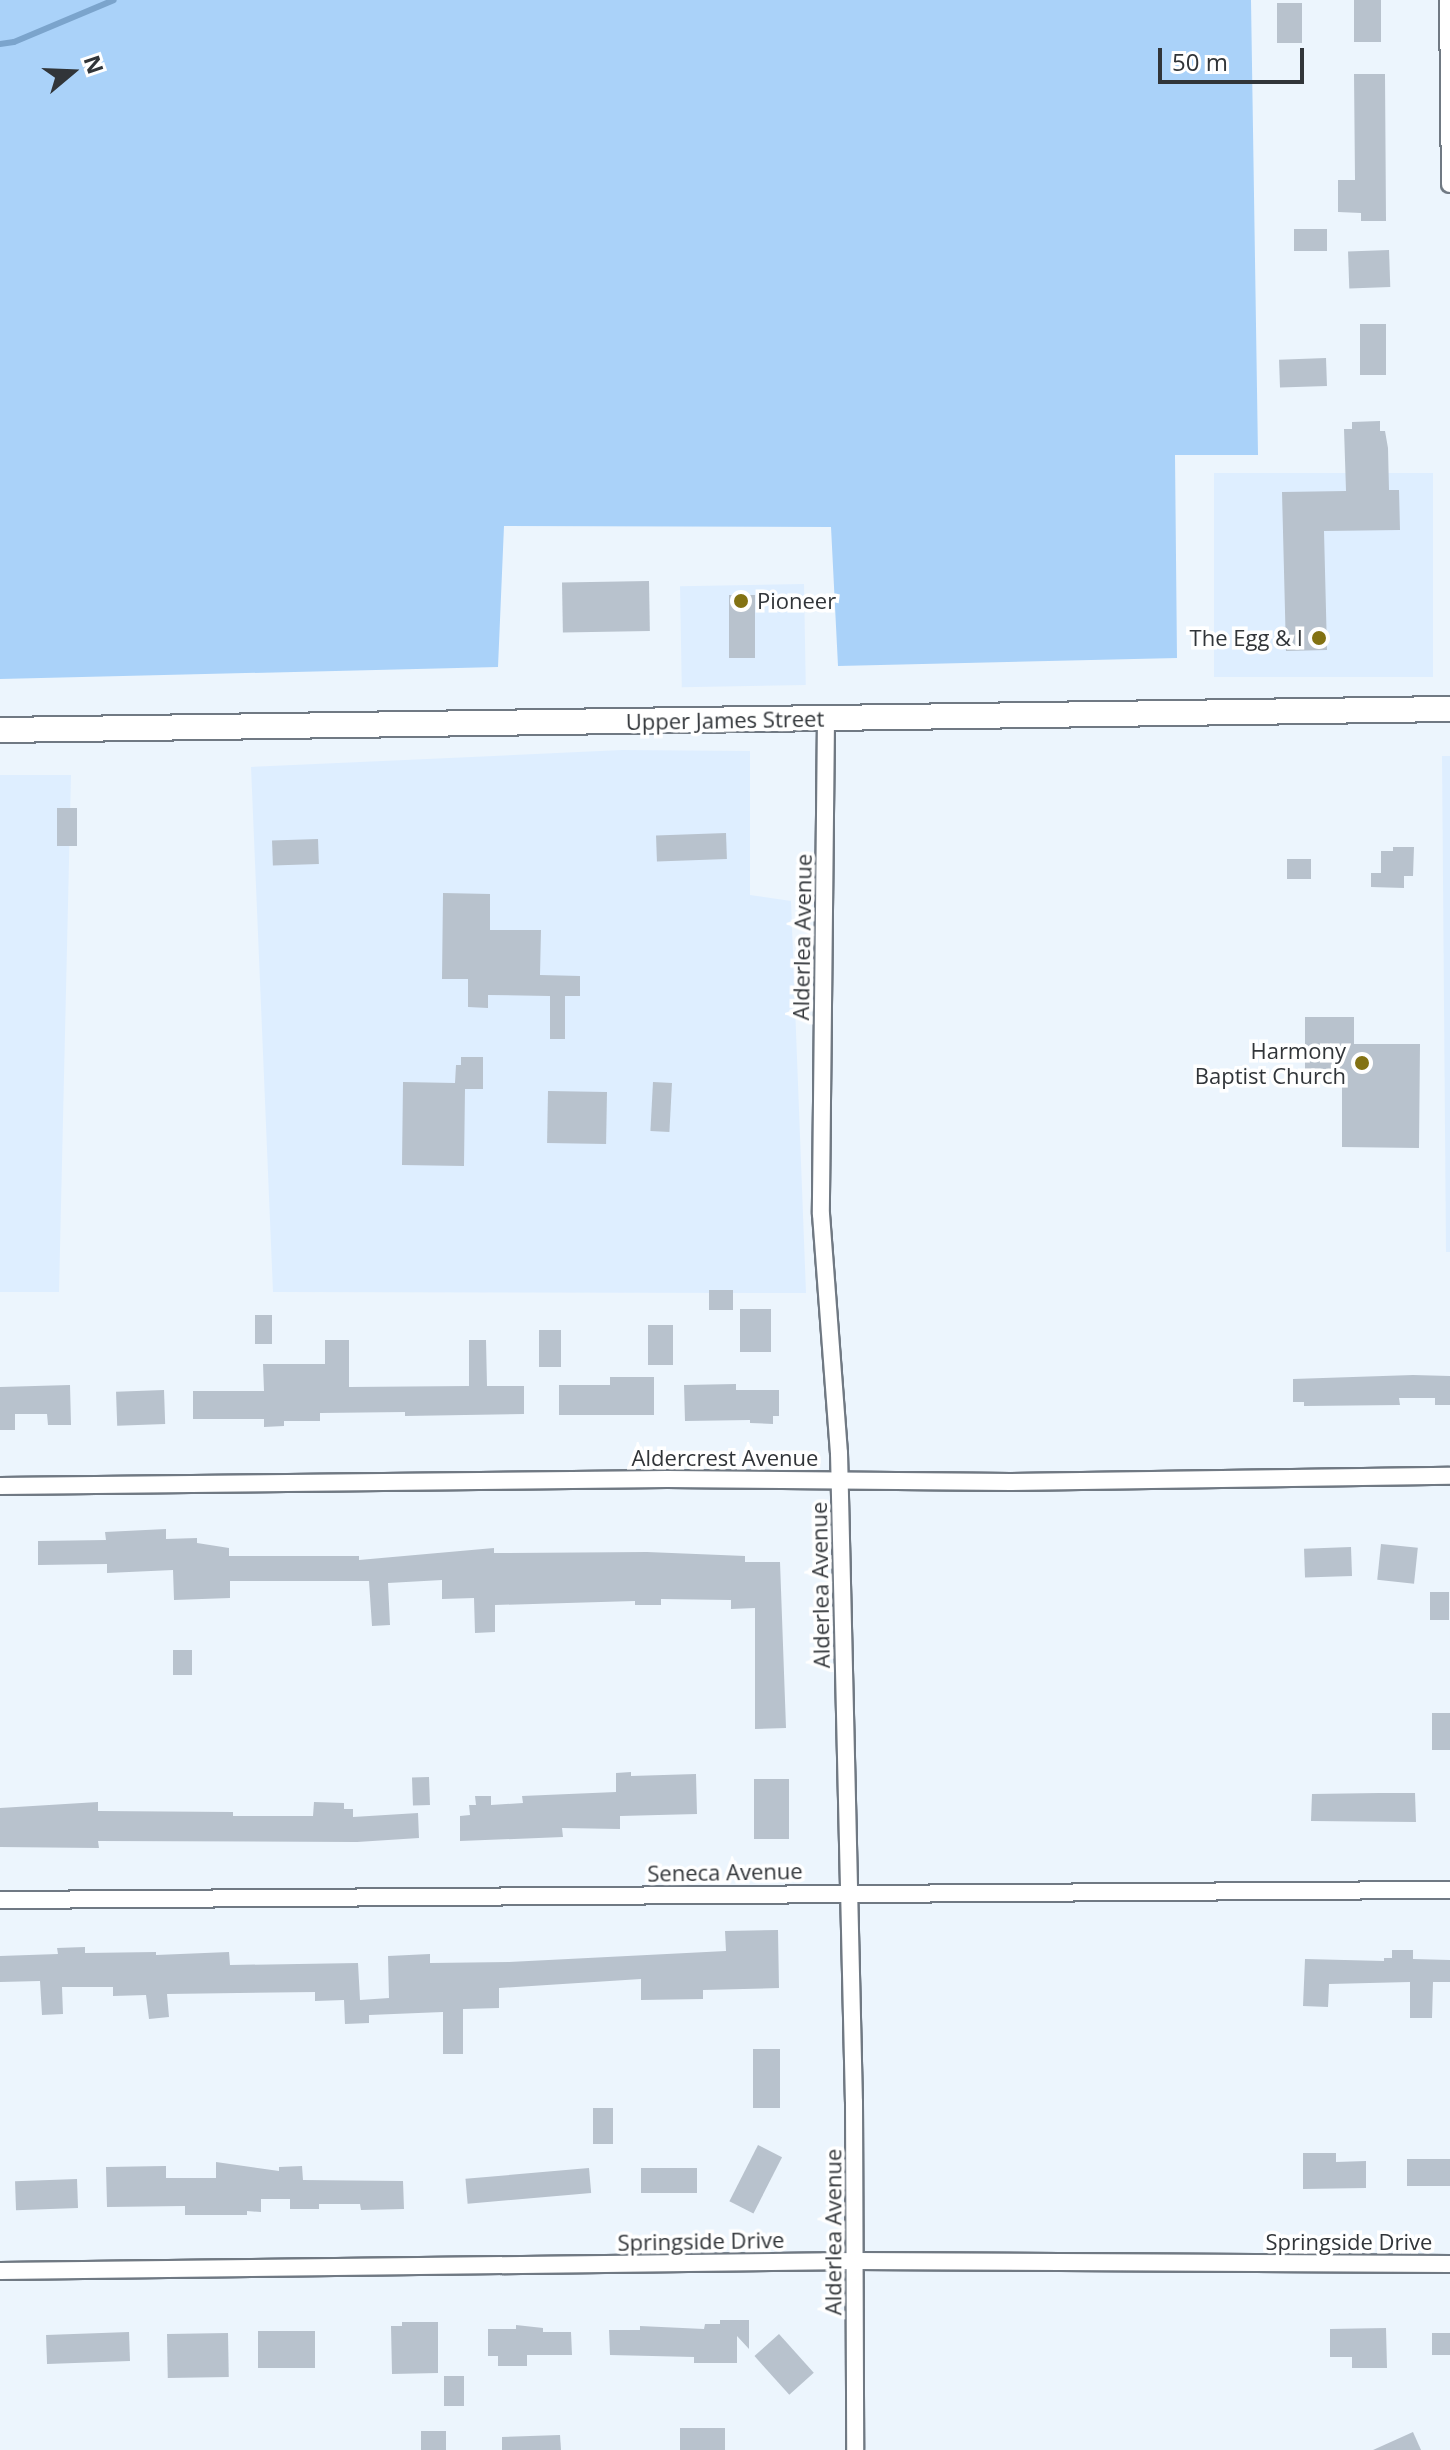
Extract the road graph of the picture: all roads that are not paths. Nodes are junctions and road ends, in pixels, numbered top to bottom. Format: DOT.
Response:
graph roads {
  1 [pos="1448,0"];
  2 [pos="1450,184"];
  3 [pos="1450,709"];
  4 [pos="826,719"];
  5 [pos="0,730"];
  6 [pos="1450,1476"];
  7 [pos="839,1480"];
  8 [pos="0,1486"];
  9 [pos="1450,1890"];
  10 [pos="849,1893"];
  11 [pos="0,1900"];
  12 [pos="855,2261"];
  13 [pos="1450,2264"];
  14 [pos="0,2271"];
  15 [pos="855,2450"];
  1 -- 2 [label="street"];
  3 -- 4 [label="main road, Upper James Street"];
  4 -- 5 [label="main road, Upper James Street"];
  4 -- 7 [label="street, Alderlea Avenue"];
  6 -- 7 [label="street, Aldercrest Avenue"];
  7 -- 8 [label="street, Aldercrest Avenue"];
  7 -- 10 [label="street, Alderlea Avenue"];
  9 -- 10 [label="street, Seneca Avenue"];
  10 -- 11 [label="street, Seneca Avenue"];
  10 -- 12 [label="street, Alderlea Avenue"];
  12 -- 13 [label="street, Springside Drive"];
  12 -- 14 [label="street, Springside Drive"];
  12 -- 15 [label="street, Alderlea Avenue"];
}
